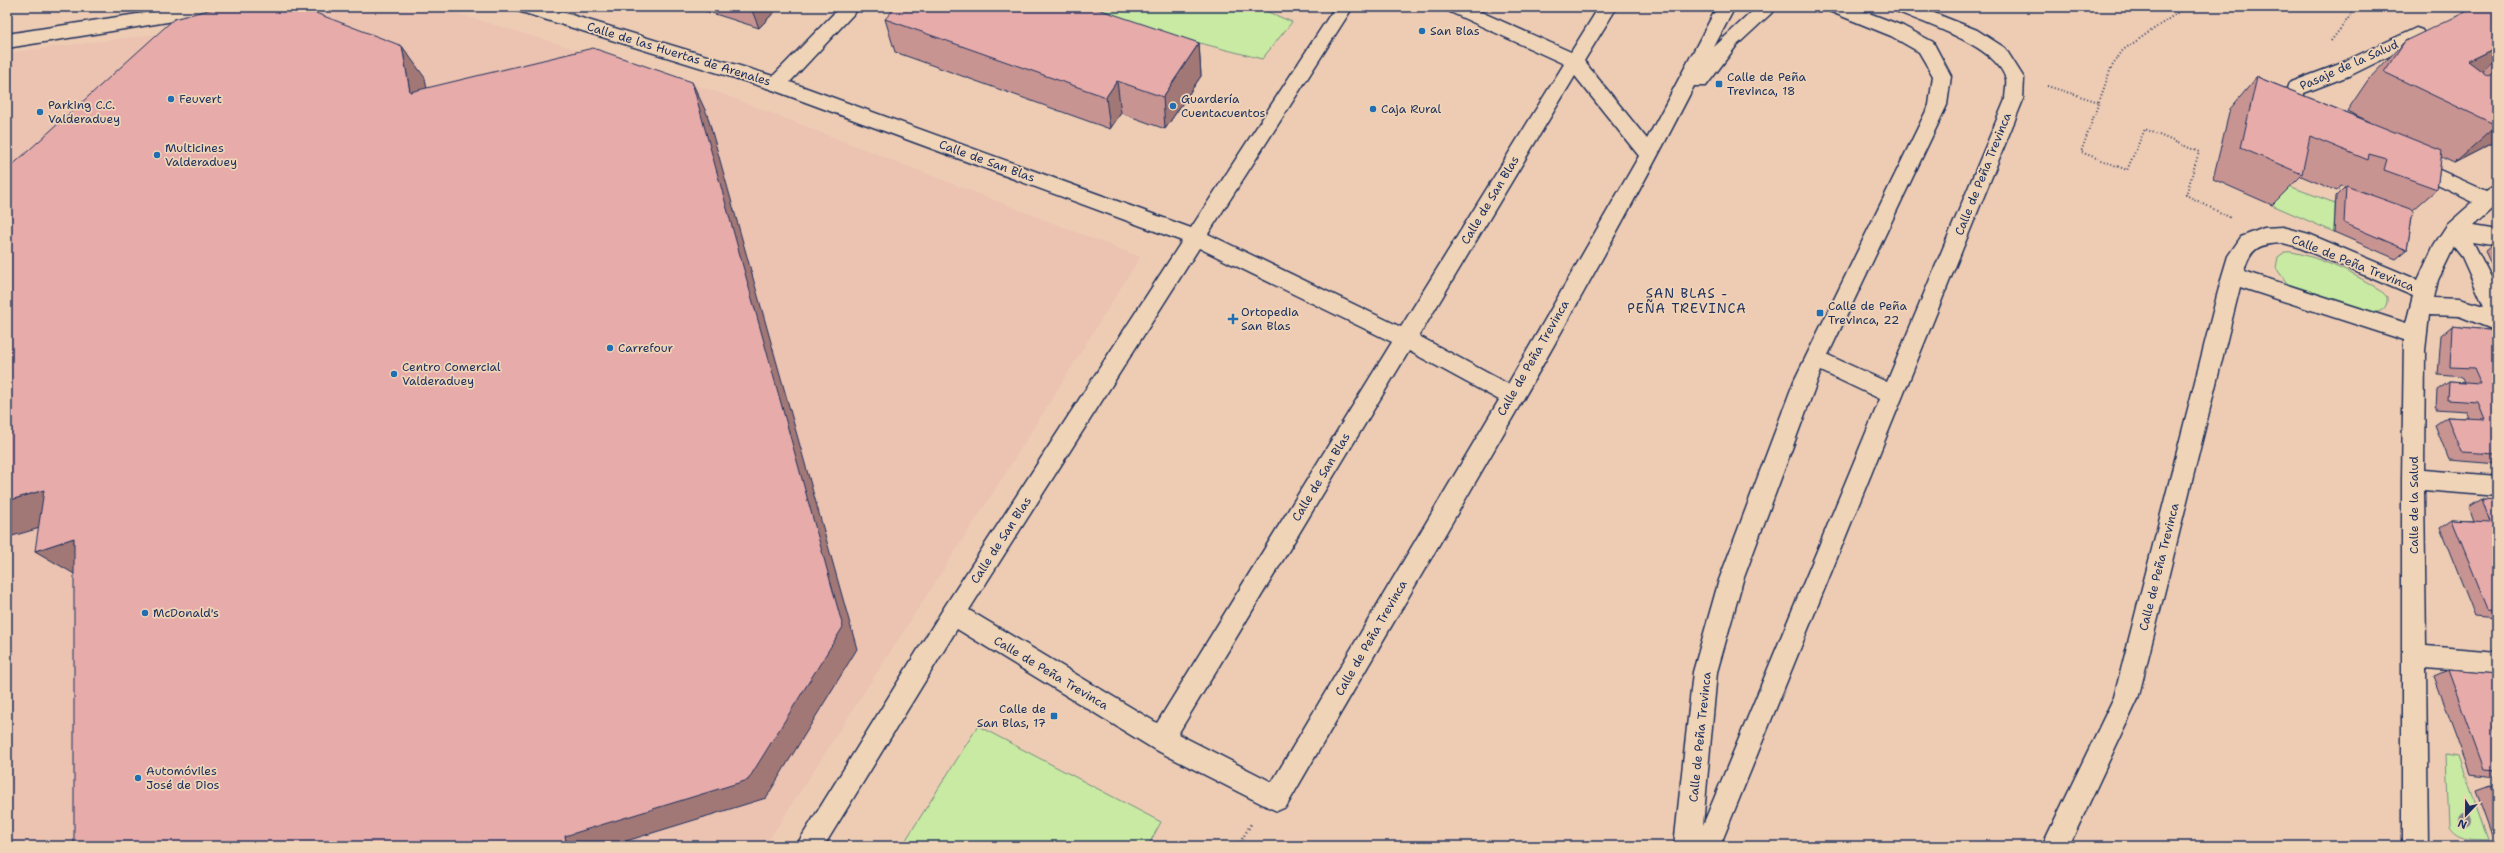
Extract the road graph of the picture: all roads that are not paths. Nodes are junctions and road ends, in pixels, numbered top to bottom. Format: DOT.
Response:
graph roads {
  1 [pos="223,7"];
  2 [pos="524,7"];
  3 [pos="851,7"];
  4 [pos="1344,7"];
  5 [pos="1454,7"];
  6 [pos="1608,7"];
  7 [pos="1726,7"];
  8 [pos="1769,7"];
  9 [pos="1835,7"];
  10 [pos="1902,7"];
  11 [pos="1867,12"];
  12 [pos="2416,35"];
  13 [pos="7,41"];
  14 [pos="1574,61"];
  15 [pos="777,84"];
  16 [pos="2326,124"];
  17 [pos="1649,155"];
  18 [pos="2394,156"];
  19 [pos="2492,196"];
  20 [pos="2454,231"];
  21 [pos="1197,238"];
  22 [pos="2497,238"];
  23 [pos="2232,276"];
  24 [pos="2422,300"];
  25 [pos="2497,312"];
  26 [pos="2497,322"];
  27 [pos="2416,335"];
  28 [pos="1406,339"];
  29 [pos="1816,359"];
  30 [pos="1893,395"];
  31 [pos="1512,396"];
  32 [pos="2414,479"];
  33 [pos="2497,486"];
  34 [pos="953,614"];
  35 [pos="2414,656"];
  36 [pos="2497,663"];
  37 [pos="1161,739"];
  38 [pos="809,846"];
  39 [pos="1687,846"];
  40 [pos="1707,846"];
  41 [pos="2055,846"];
  42 [pos="2415,846"];
  1 -- 13 [label="street"];
  2 -- 15 [label="street, Calle de las Huertas de Arenales"];
  3 -- 15 [label="street, Calle de las Huertas de Arenales"];
  4 -- 21 [label="street, Calle de San Blas"];
  5 -- 14 [label="street"];
  6 -- 14 [label="street, Calle de San Blas"];
  7 -- 17 [label="street, Calle de Peña Trevinca"];
  8 -- 17 [label="street, Calle de Peña Trevinca"];
  9 -- 11 [label="street, Calle de Peña Trevinca"];
  10 -- 30 [label="street, Calle de Peña Trevinca"];
  11 -- 29 [label="street, Calle de Peña Trevinca"];
  12 -- 16 [label="street, Pasaje de la Salud"];
  14 -- 17 [label="street"];
  14 -- 28 [label="street, Calle de San Blas"];
  15 -- 21 [label="street, Calle de San Blas"];
  17 -- 31 [label="street, Calle de Peña Trevinca"];
  18 -- 19 [label="street"];
  19 -- 20 [label="street, Calle de la Salud"];
  20 -- 22 [label="street"];
  20 -- 24 [label="street, Calle de la Salud"];
  20 -- 25 [label="street"];
  21 -- 28 [label="street, Calle de San Blas"];
  21 -- 34 [label="street, Calle de San Blas"];
  23 -- 24 [label="street, Calle de Peña Trevinca"];
  23 -- 27 [label="street"];
  23 -- 41 [label="street, Calle de Peña Trevinca"];
  24 -- 26 [label="street"];
  24 -- 27 [label="street, Calle de la Salud"];
  27 -- 32 [label="street, Calle de la Salud"];
  28 -- 31 [label="street, Calle de San Blas"];
  28 -- 37 [label="street, Calle de San Blas"];
  29 -- 30 [label="street"];
  29 -- 39 [label="street, Calle de Peña Trevinca"];
  30 -- 40 [label="street, Calle de Peña Trevinca"];
  31 -- 37 [label="street, Calle de Peña Trevinca"];
  32 -- 33 [label="street"];
  32 -- 35 [label="street, Calle de la Salud"];
  34 -- 37 [label="street, Calle de Peña Trevinca"];
  34 -- 38 [label="street, Calle de San Blas"];
  35 -- 36 [label="street"];
  35 -- 42 [label="street, Calle de la Salud"];
}
